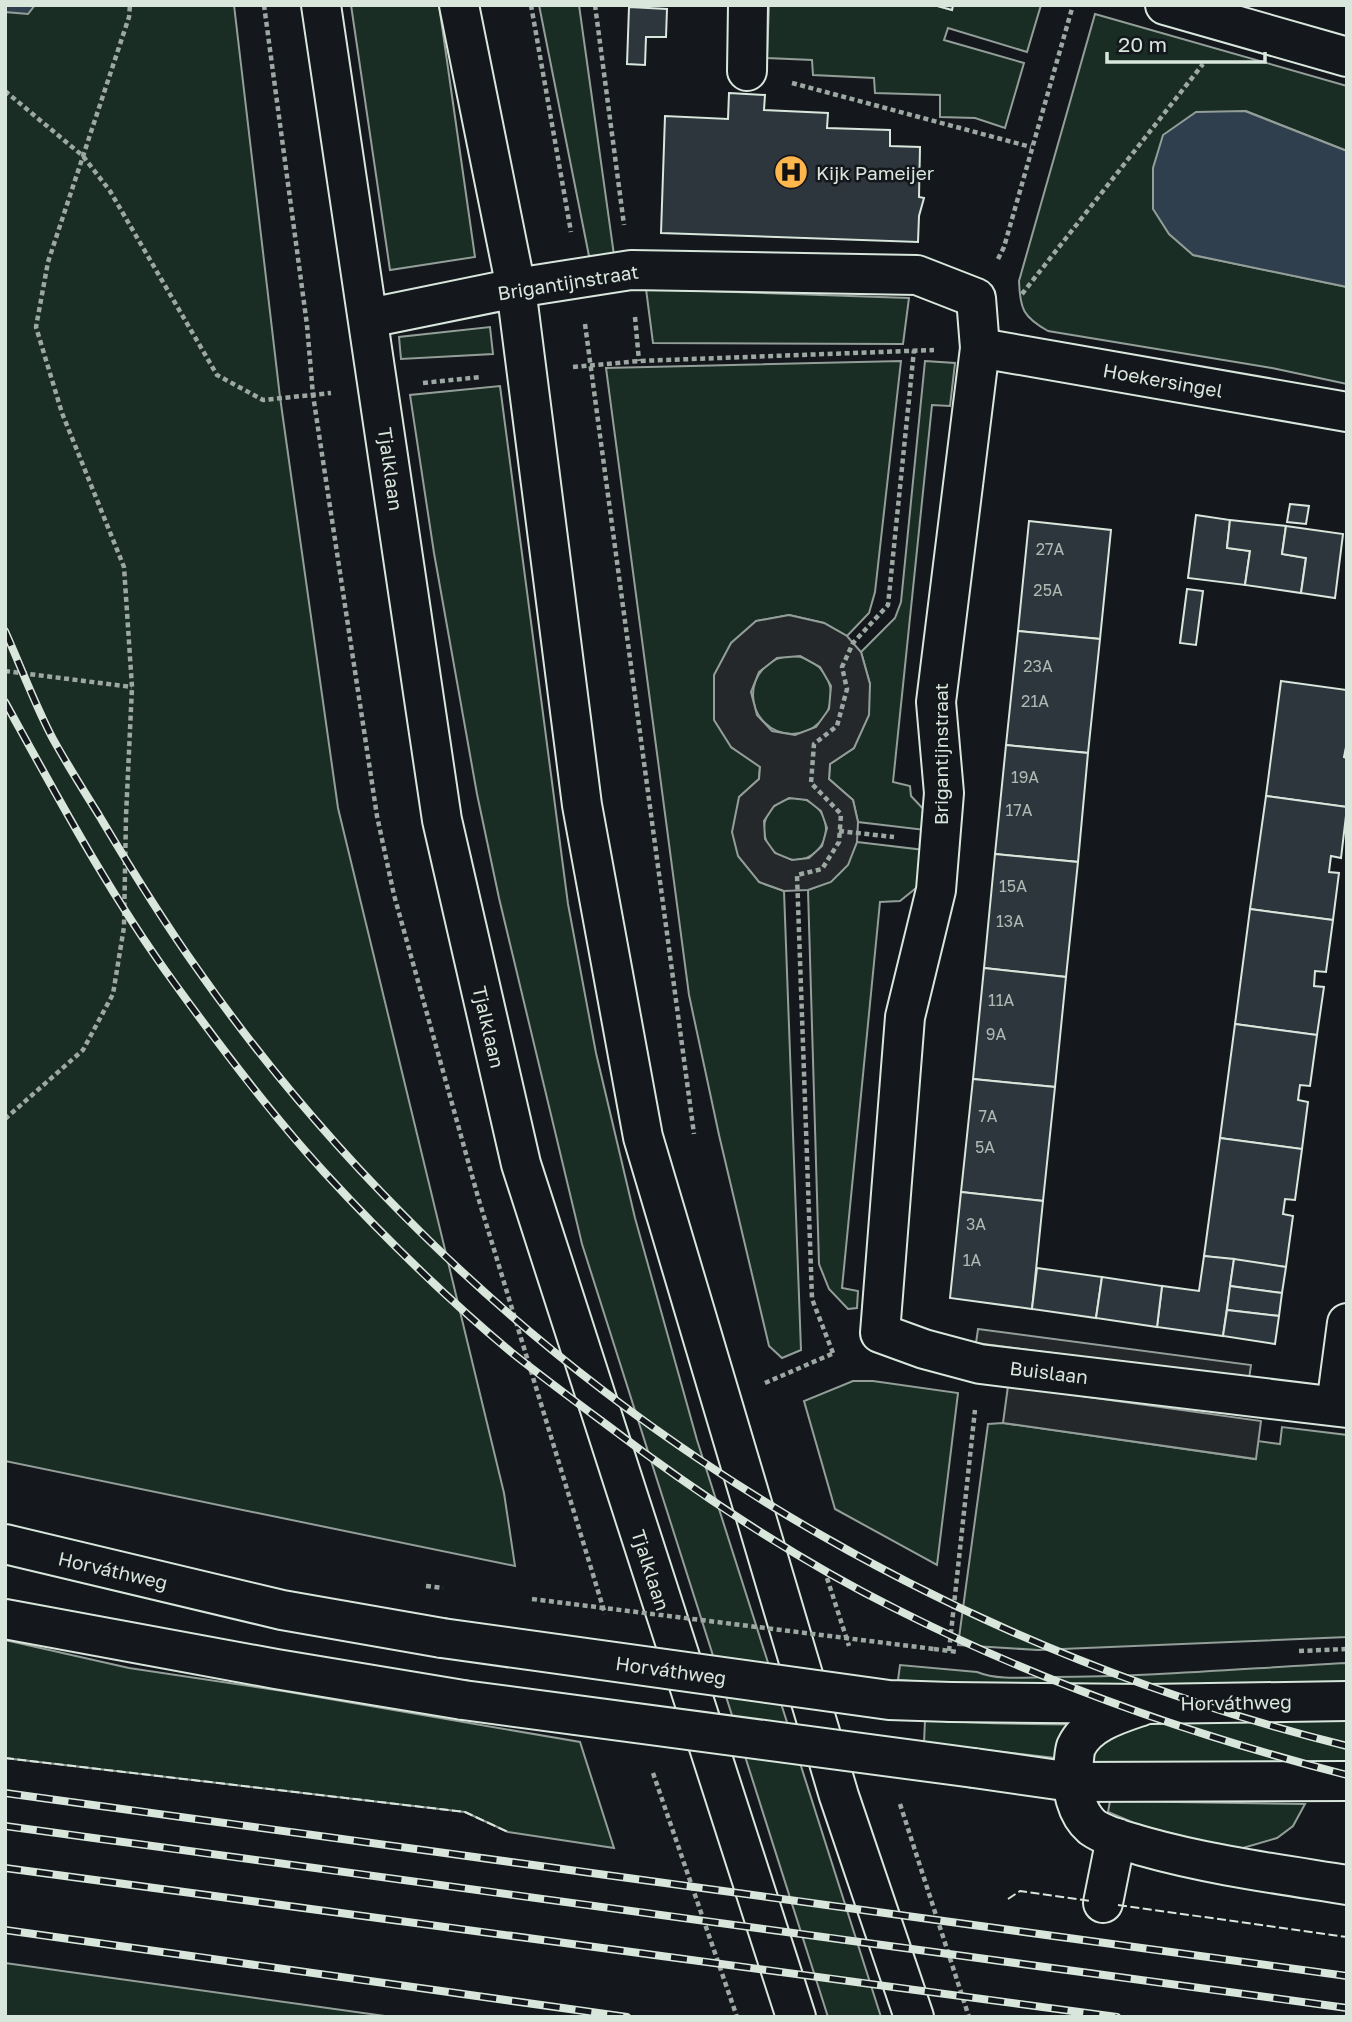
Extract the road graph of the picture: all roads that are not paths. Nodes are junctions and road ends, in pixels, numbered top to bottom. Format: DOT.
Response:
graph roads {
  1 [pos="321,5"];
  2 [pos="459,5"];
  3 [pos="748,5"];
  4 [pos="1165,5"];
  5 [pos="1347,57"];
  6 [pos="747,71"];
  7 [pos="516,288"];
  8 [pos="369,318"];
  9 [pos="980,348"];
  10 [pos="1347,412"];
  11 [pos="1347,1323"];
  12 [pos="880,1333"];
  13 [pos="1341,1407"];
  14 [pos="5,1544"];
  15 [pos="5,1619"];
  16 [pos="1347,1701"];
  17 [pos="1147,1704"];
  18 [pos="1347,1781"];
  19 [pos="1072,1782"];
  20 [pos="1116,1838"];
  21 [pos="1347,1885"];
  22 [pos="1103,1903"];
  23 [pos="796,2017"];
  24 [pos="914,2017"];
  1 -- 8 [label="main road, Tjalklaan"];
  2 -- 7 [label="main road"];
  3 -- 6 [label="main road"];
  4 -- 5 [label="main road"];
  7 -- 8 [label="main road, Brigantijnstraat"];
  7 -- 9 [label="main road, Brigantijnstraat"];
  7 -- 24 [label="main road"];
  8 -- 23 [label="main road, Tjalklaan"];
  9 -- 10 [label="main road, Hoekersingel"];
  9 -- 12 [label="main road, Brigantijnstraat"];
  11 -- 13 [label="main road"];
  12 -- 13 [label="main road, Buislaan"];
  14 -- 17 [label="main road, Horváthweg, bridge"];
  15 -- 19 [label="main road, bridge"];
  16 -- 17 [label="main road, Horváthweg"];
  17 -- 19 [label="main road"];
  18 -- 19 [label="main road"];
  19 -- 20 [label="main road"];
  20 -- 21 [label="main road"];
  20 -- 22 [label="main road"];
}
